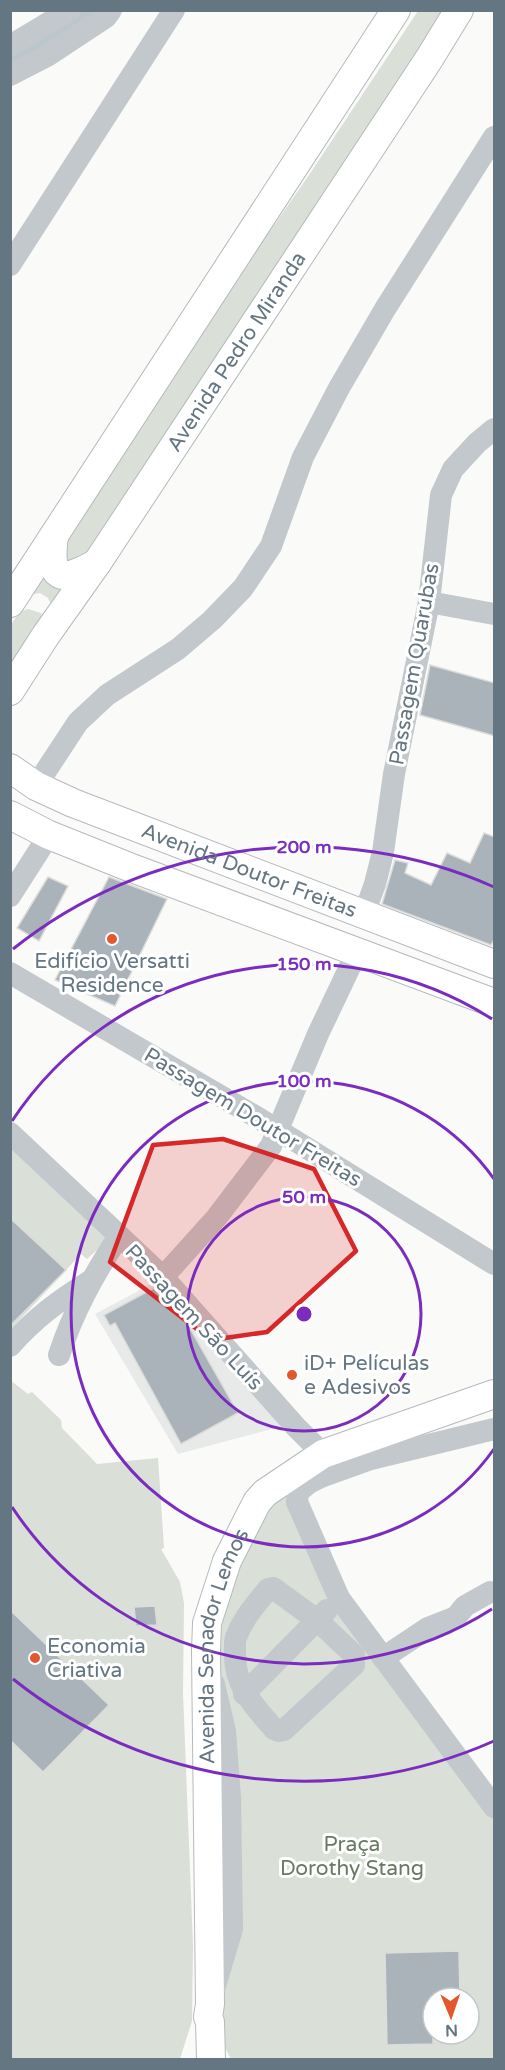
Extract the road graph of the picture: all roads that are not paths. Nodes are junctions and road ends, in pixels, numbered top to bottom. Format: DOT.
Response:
graph roads {
  1 [pos="70,10"];
  2 [pos="111,10"];
  3 [pos="174,10"];
  4 [pos="396,10"];
  5 [pos="459,10"];
  6 [pos="10,46"];
  7 [pos="10,75"];
  8 [pos="495,137"];
  9 [pos="10,265"];
  10 [pos="495,429"];
  11 [pos="54,536"];
  12 [pos="97,563"];
  13 [pos="429,602"];
  14 [pos="10,605"];
  15 [pos="495,614"];
  16 [pos="46,635"];
  17 [pos="10,691"];
  18 [pos="10,768"];
  19 [pos="36,786"];
  20 [pos="10,815"];
  21 [pos="49,835"];
  22 [pos="10,896"];
  23 [pos="363,914"];
  24 [pos="357,952"];
  25 [pos="492,957"];
  26 [pos="10,973"];
  27 [pos="495,1003"];
  28 [pos="278,1130"];
  29 [pos="10,1133"];
  30 [pos="119,1236"];
  31 [pos="495,1264"];
  32 [pos="163,1277"];
  33 [pos="90,1281"];
  34 [pos="10,1346"];
  35 [pos="59,1355"];
  36 [pos="495,1394"];
  37 [pos="495,1430"];
  38 [pos="323,1454"];
  39 [pos="490,1592"];
  40 [pos="339,1598"];
  41 [pos="317,1620"];
  42 [pos="383,1658"];
  43 [pos="244,1694"];
  44 [pos="495,1807"];
  45 [pos="210,2053"];
  1 -- 6 [label="street"];
  2 -- 7 [label="street"];
  3 -- 9 [label="street"];
  4 -- 11 [label="main road"];
  5 -- 12 [label="main road, Avenida Pedro Miranda"];
  8 -- 19 [label="street"];
  10 -- 13 [label="street, Passagem Quarubas"];
  11 -- 12 [label="main road"];
  11 -- 14 [label="main road"];
  12 -- 16 [label="main road, Avenida Pedro Miranda"];
  13 -- 15 [label="street"];
  13 -- 23 [label="street, Passagem Quarubas"];
  14 -- 16 [label="main road"];
  16 -- 17 [label="main road, Avenida Pedro Miranda"];
  18 -- 19 [label="main road, Avenida Doutor Freitas"];
  19 -- 23 [label="main road, Avenida Doutor Freitas"];
  20 -- 21 [label="main road, Avenida Doutor Freitas"];
  21 -- 22 [label="street"];
  21 -- 24 [label="main road, Avenida Doutor Freitas"];
  23 -- 25 [label="main road, Avenida Doutor Freitas"];
  24 -- 27 [label="main road, Avenida Doutor Freitas"];
  24 -- 28 [label="street"];
  26 -- 28 [label="street, Passagem Doutor Freitas"];
  28 -- 31 [label="street, Passagem Doutor Freitas"];
  28 -- 32 [label="street"];
  29 -- 30 [label="street, Passagem São Luís"];
  30 -- 32 [label="street, Passagem São Luís"];
  30 -- 33 [label="street"];
  32 -- 38 [label="street, Passagem São Luís"];
  33 -- 34 [label="street"];
  33 -- 35 [label="street"];
  36 -- 38 [label="main road, Avenida Senador Lemos"];
  37 -- 40 [label="street"];
  38 -- 45 [label="main road, Avenida Senador Lemos"];
  39 -- 42 [label="street"];
  40 -- 41 [label="street"];
  40 -- 42 [label="street"];
  41 -- 43 [label="street"];
  41 -- 43 [label="street"];
  41 -- 43 [label="street"];
  42 -- 44 [label="street"];
}
